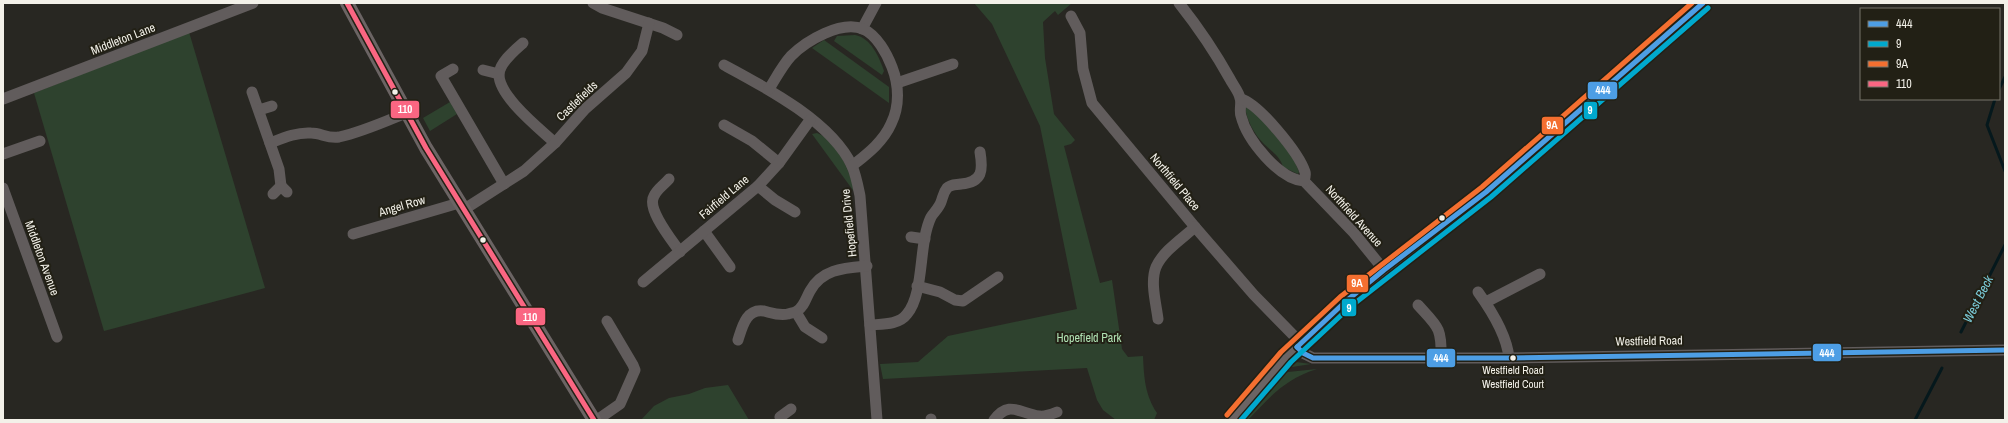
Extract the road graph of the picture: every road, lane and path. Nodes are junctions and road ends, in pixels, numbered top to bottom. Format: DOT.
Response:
graph roads {
  1 [pos="253,3"];
  2 [pos="347,3"];
  3 [pos="593,3"];
  4 [pos="876,3"];
  5 [pos="1179,3"];
  6 [pos="1703,3"];
  7 [pos="621,8"];
  8 [pos="1071,16"];
  9 [pos="649,23"];
  10 [pos="862,29"];
  11 [pos="677,35"];
  12 [pos="523,43"];
  13 [pos="953,64"];
  14 [pos="724,65"];
  15 [pos="453,69"];
  16 [pos="483,70"];
  17 [pos="499,74"];
  18 [pos="897,82"];
  19 [pos="769,89"];
  20 [pos="252,92"];
  21 [pos="3,99"];
  22 [pos="1241,99"];
  23 [pos="272,106"];
  24 [pos="259,110"];
  25 [pos="406,113"];
  26 [pos="810,120"];
  27 [pos="724,125"];
  28 [pos="40,141"];
  29 [pos="270,143"];
  30 [pos="554,143"];
  31 [pos="980,152"];
  32 [pos="3,154"];
  33 [pos="779,163"];
  34 [pos="852,166"];
  35 [pos="669,179"];
  36 [pos="1304,181"];
  37 [pos="504,184"];
  38 [pos="758,186"];
  39 [pos="3,188"];
  40 [pos="280,191"];
  41 [pos="461,206"];
  42 [pos="795,212"];
  43 [pos="1195,227"];
  44 [pos="704,231"];
  45 [pos="353,234"];
  46 [pos="911,237"];
  47 [pos="925,239"];
  48 [pos="680,252"];
  49 [pos="866,266"];
  50 [pos="730,267"];
  51 [pos="1384,270"];
  52 [pos="1540,274"];
  53 [pos="998,278"];
  54 [pos="643,282"];
  55 [pos="917,286"];
  56 [pos="1478,292"];
  57 [pos="1486,302"];
  58 [pos="1418,305"];
  59 [pos="796,312"];
  60 [pos="1158,319"];
  61 [pos="606,321"];
  62 [pos="870,325"];
  63 [pos="57,337"];
  64 [pos="822,338"];
  65 [pos="738,340"];
  66 [pos="1299,345"];
  67 [pos="2005,350"];
  68 [pos="1441,357"];
  69 [pos="1509,358"];
  70 [pos="1057,412"];
  71 [pos="594,420"];
  72 [pos="597,420"];
  73 [pos="877,420"];
  74 [pos="994,420"];
  75 [pos="1232,420"];
  1 -- 21 [label="street, Middleton Lane"];
  2 -- 25 [label="main road"];
  3 -- 7 [label="street"];
  4 -- 10 [label="street"];
  5 -- 22 [label="street, Northfield Avenue"];
  6 -- 51 [label="main road"];
  7 -- 9 [label="street"];
  8 -- 43 [label="street, Northfield Place"];
  9 -- 11 [label="street"];
  9 -- 30 [label="street, Castlefields"];
  10 -- 18 [label="street"];
  10 -- 19 [label="street"];
  12 -- 17 [label="street"];
  13 -- 18 [label="street"];
  14 -- 19 [label="street, Hopefield Drive"];
  15 -- 37 [label="street"];
  16 -- 17 [label="street"];
  17 -- 30 [label="street"];
  18 -- 34 [label="street"];
  19 -- 26 [label="street, Hopefield Drive"];
  20 -- 24 [label="street"];
  22 -- 36 [label="street, Northfield Avenue"];
  22 -- 36 [label="street, Northfield Avenue"];
  23 -- 24 [label="street"];
  24 -- 29 [label="street"];
  25 -- 29 [label="street"];
  25 -- 41 [label="main road"];
  26 -- 33 [label="street, Fairfield Lane"];
  26 -- 34 [label="street, Hopefield Drive"];
  27 -- 33 [label="street"];
  28 -- 32 [label="street"];
  29 -- 40 [label="street"];
  30 -- 37 [label="street, Castlefields"];
  31 -- 47 [label="street"];
  33 -- 38 [label="street, Fairfield Lane"];
  34 -- 49 [label="street, Hopefield Drive"];
  35 -- 48 [label="street"];
  36 -- 51 [label="street, Northfield Avenue"];
  37 -- 41 [label="street, Castlefields"];
  38 -- 42 [label="street"];
  38 -- 44 [label="street, Fairfield Lane"];
  39 -- 63 [label="street, Middleton Avenue"];
  41 -- 45 [label="street, Angel Row"];
  41 -- 71 [label="main road"];
  43 -- 60 [label="street"];
  43 -- 66 [label="street, Northfield Place"];
  44 -- 48 [label="street, Fairfield Lane"];
  44 -- 50 [label="street"];
  46 -- 47 [label="street"];
  47 -- 55 [label="street"];
  48 -- 54 [label="street, Fairfield Lane"];
  49 -- 59 [label="street"];
  49 -- 62 [label="street, Hopefield Drive"];
  51 -- 66 [label="main road"];
  52 -- 57 [label="street"];
  53 -- 55 [label="street"];
  55 -- 62 [label="street"];
  56 -- 57 [label="street"];
  57 -- 69 [label="street"];
  58 -- 68 [label="street"];
  59 -- 64 [label="street"];
  59 -- 65 [label="street"];
  61 -- 72 [label="street"];
  62 -- 73 [label="street, Hopefield Drive"];
  66 -- 68 [label="street, Westfield Road"];
  66 -- 75 [label="main road"];
  67 -- 69 [label="street, Westfield Road"];
  68 -- 69 [label="street, Westfield Road"];
  70 -- 74 [label="street"];
}
